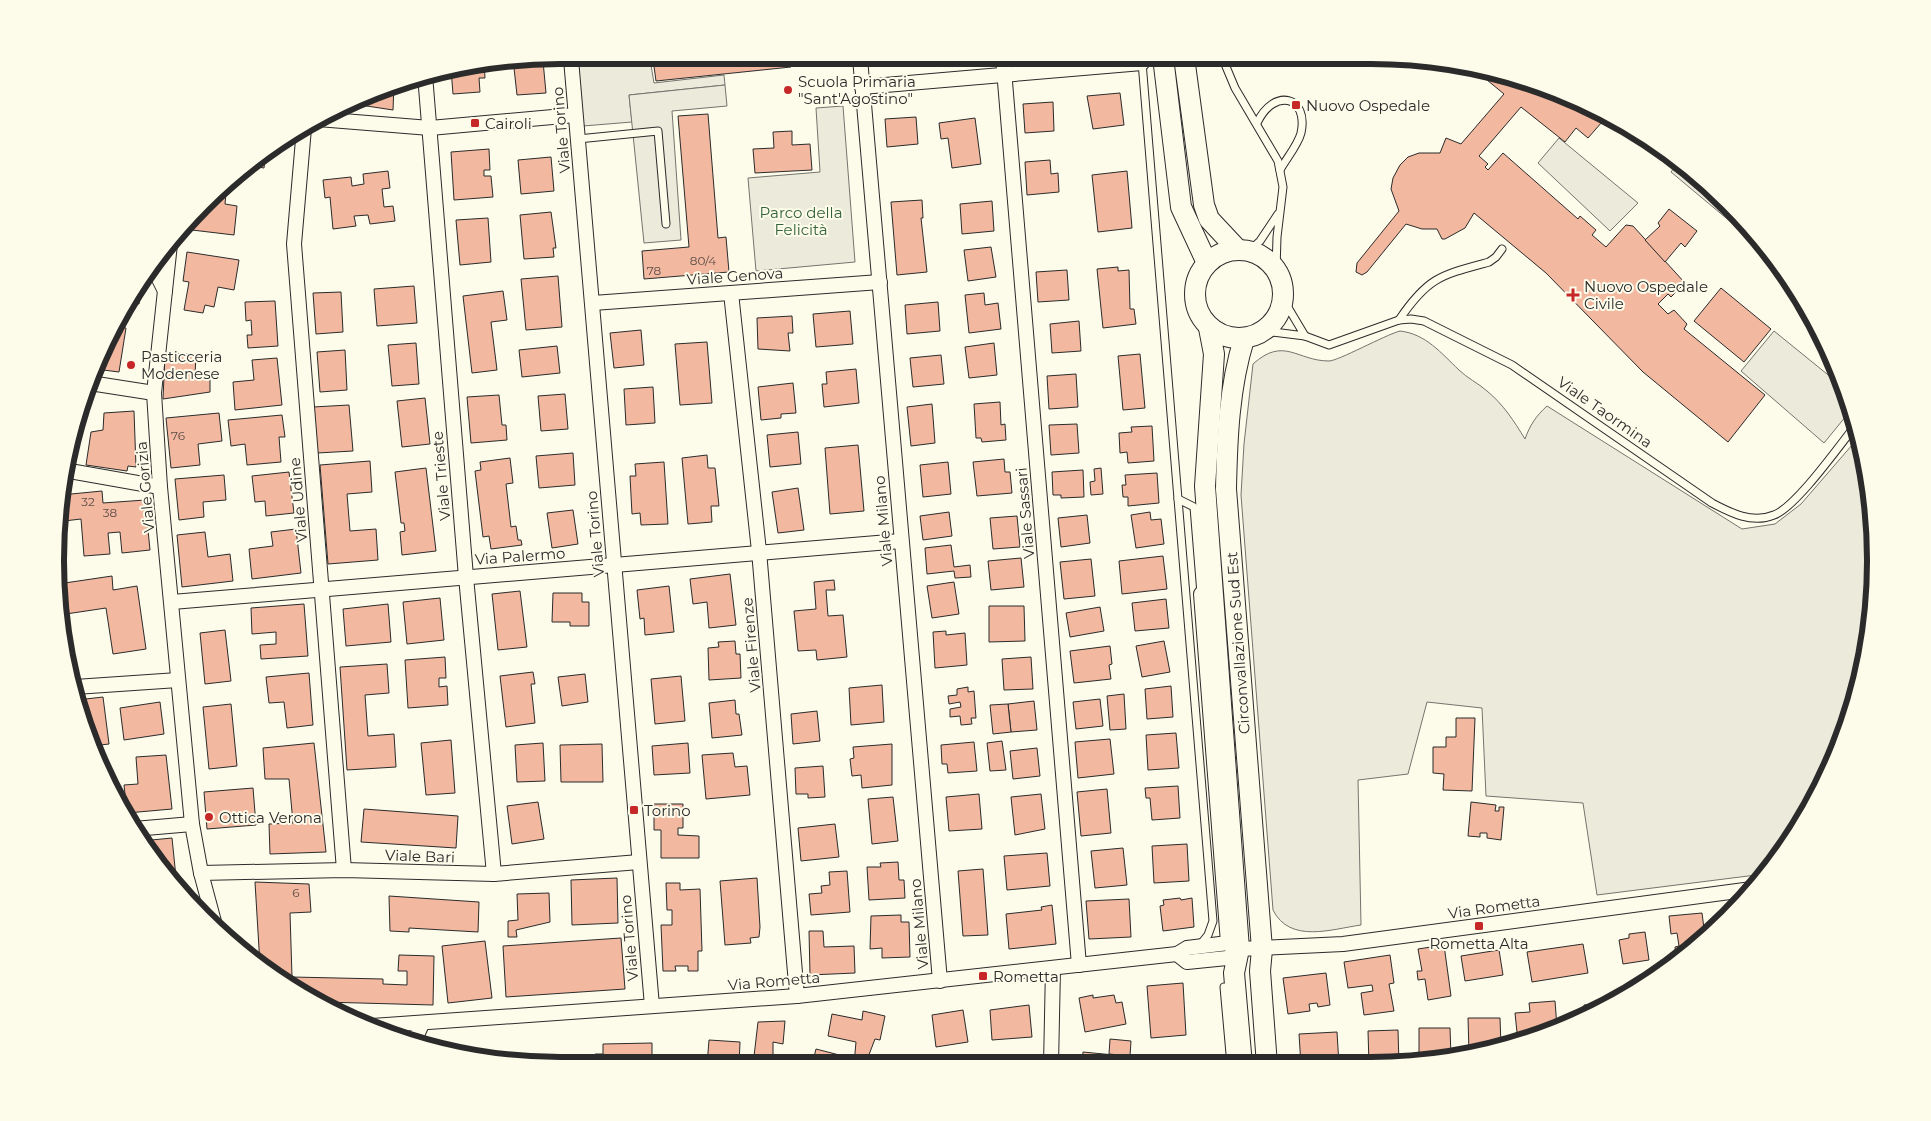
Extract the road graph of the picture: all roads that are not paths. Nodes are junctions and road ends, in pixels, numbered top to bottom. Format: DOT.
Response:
graph roads {
  1 [pos="571,64"];
  2 [pos="860,64"];
  3 [pos="1003,64"];
  4 [pos="1104,64"];
  5 [pos="1141,64"];
  6 [pos="1164,64"];
  7 [pos="1185,64"];
  8 [pos="1225,64"];
  9 [pos="1004,75"];
  10 [pos="427,83"];
  11 [pos="862,87"];
  12 [pos="576,115"];
  13 [pos="331,120"];
  14 [pos="1257,123"];
  15 [pos="430,128"];
  16 [pos="303,135"];
  17 [pos="578,139"];
  18 [pos="1280,170"];
  19 [pos="1279,212"];
  20 [pos="666,224"];
  21 [pos="1244,250"];
  22 [pos="1502,250"];
  23 [pos="169,255"];
  24 [pos="1207,264"];
  25 [pos="1276,270"];
  26 [pos="156,273"];
  27 [pos="880,282"];
  28 [pos="165,292"];
  29 [pos="731,293"];
  30 [pos="1283,299"];
  31 [pos="593,304"];
  32 [pos="1399,320"];
  33 [pos="1209,328"];
  34 [pos="1265,331"];
  35 [pos="1305,336"];
  36 [pos="1244,339"];
  37 [pos="97,384"];
  38 [pos="154,393"];
  39 [pos="1850,432"];
  40 [pos="72,471"];
  41 [pos="160,487"];
  42 [pos="1178,499"];
  43 [pos="901,541"];
  44 [pos="759,551"];
  45 [pos="614,566"];
  46 [pos="466,577"];
  47 [pos="321,588"];
  48 [pos="1207,588"];
  49 [pos="172,602"];
  50 [pos="178,680"];
  51 [pos="80,687"];
  52 [pos="192,824"];
  53 [pos="143,829"];
  54 [pos="639,862"];
  55 [pos="344,870"];
  56 [pos="201,872"];
  57 [pos="494,874"];
  58 [pos="1742,890"];
  59 [pos="212,915"];
  60 [pos="1200,946"];
  61 [pos="1234,946"];
  62 [pos="1262,949"];
  63 [pos="1177,954"];
  64 [pos="1079,965"];
  65 [pos="1053,968"];
  66 [pos="940,980"];
  67 [pos="1224,987"];
  68 [pos="797,996"];
  69 [pos="652,1006"];
  70 [pos="422,1024"];
  71 [pos="387,1025"];
  72 [pos="417,1036"];
  73 [pos="1051,1057"];
  74 [pos="1230,1057"];
  75 [pos="1241,1057"];
  76 [pos="1266,1057"];
  1 -- 12 [label="street, Viale Torino"];
  2 -- 11 [label="street, Viale Milano"];
  3 -- 9 [label="street, Viale Sassari"];
  4 -- 9 [label="street"];
  5 -- 42 [label="lane"];
  6 -- 24 [label="main road"];
  7 -- 21 [label="main road"];
  8 -- 14 [label="lane"];
  9 -- 11 [label="street"];
  9 -- 64 [label="street, Viale Sassari"];
  10 -- 15 [label="street, Viale Trieste"];
  11 -- 27 [label="street, Viale Milano"];
  12 -- 15 [label="street"];
  12 -- 17 [label="street, Viale Torino"];
  13 -- 15 [label="street"];
  14 -- 18 [label="lane"];
  14 -- 18 [label="lane"];
  15 -- 46 [label="street, Viale Trieste"];
  16 -- 47 [label="street, Viale Udine"];
  17 -- 20 [label="lane"];
  17 -- 31 [label="street, Viale Torino"];
  18 -- 19 [label="lane"];
  19 -- 21 [label="lane"];
  19 -- 25 [label="lane"];
  21 -- 24 [label="main road"];
  21 -- 25 [label="main road"];
  22 -- 32 [label="lane"];
  23 -- 28 [label="street, Viale Gorizia"];
  24 -- 33 [label="main road, Circonvallazione Sud Est"];
  25 -- 30 [label="main road"];
  26 -- 28 [label="street"];
  27 -- 29 [label="street, Viale Genova"];
  27 -- 43 [label="street, Viale Milano"];
  28 -- 38 [label="street, Viale Gorizia"];
  29 -- 31 [label="street, Viale Genova"];
  29 -- 44 [label="street, Viale Firenze"];
  30 -- 34 [label="main road"];
  30 -- 35 [label="lane"];
  31 -- 45 [label="street, Viale Torino"];
  32 -- 35 [label="lane, Viale Taormina"];
  32 -- 39 [label="lane, Viale Taormina"];
  33 -- 36 [label="main road"];
  33 -- 48 [label="main road, Circonvallazione Sud Est"];
  34 -- 35 [label="lane, Viale Taormina"];
  34 -- 36 [label="main road"];
  36 -- 62 [label="main road, Circonvallazione Sud Est"];
  37 -- 38 [label="street"];
  38 -- 41 [label="street, Viale Gorizia"];
  40 -- 41 [label="street"];
  41 -- 49 [label="street, Viale Gorizia"];
  42 -- 48 [label="lane"];
  42 -- 60 [label="lane"];
  43 -- 44 [label="street, Via Palermo"];
  43 -- 66 [label="street, Viale Milano"];
  44 -- 45 [label="street, Via Palermo"];
  44 -- 68 [label="street, Viale Firenze"];
  45 -- 46 [label="street, Via Palermo"];
  45 -- 54 [label="street, Viale Torino"];
  46 -- 47 [label="street, Via Palermo"];
  46 -- 57 [label="street, Viale Trieste"];
  47 -- 49 [label="street, Via Palermo"];
  47 -- 55 [label="street, Viale Udine"];
  48 -- 61 [label="main road, Circonvallazione Sud Est"];
  49 -- 50 [label="street, Viale Gorizia"];
  50 -- 51 [label="street"];
  50 -- 52 [label="street, Viale Gorizia"];
  52 -- 53 [label="street"];
  52 -- 56 [label="street, Viale Gorizia"];
  54 -- 57 [label="street, Viale Bari"];
  54 -- 69 [label="street, Viale Torino"];
  55 -- 56 [label="street, Viale Bari"];
  55 -- 57 [label="street, Viale Bari"];
  56 -- 59 [label="street, Viale Gorizia"];
  58 -- 62 [label="street, Via Rometta"];
  60 -- 61 [label="street, Via Rometta"];
  60 -- 63 [label="street, Via Rometta"];
  61 -- 62 [label="street, Via Rometta"];
  61 -- 63 [label="street, Via Rometta"];
  61 -- 75 [label="main road, Circonvallazione Sud Est"];
  62 -- 76 [label="main road, Circonvallazione Sud Est"];
  63 -- 64 [label="street, Via Rometta"];
  64 -- 65 [label="street, Via Rometta"];
  65 -- 66 [label="street, Via Rometta"];
  65 -- 73 [label="street"];
  66 -- 68 [label="street, Via Rometta"];
  67 -- 74 [label="lane"];
  68 -- 69 [label="street, Via Rometta"];
  69 -- 70 [label="street, Via Rometta"];
  70 -- 71 [label="street, Via Rometta"];
  70 -- 72 [label="street"];
}
